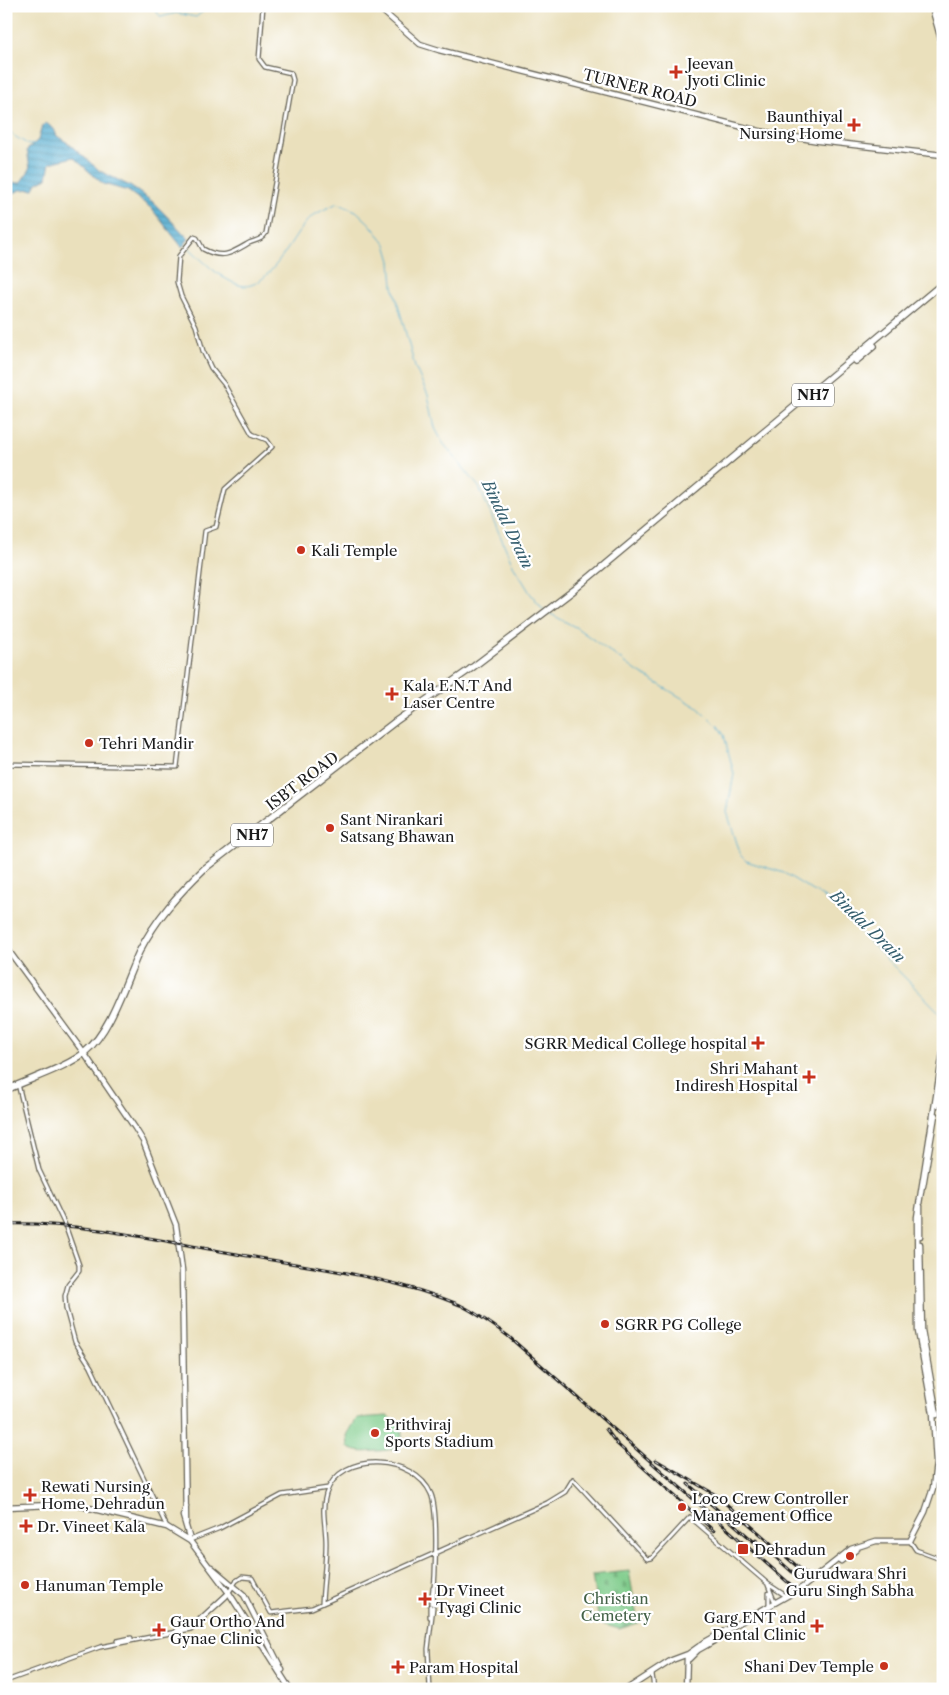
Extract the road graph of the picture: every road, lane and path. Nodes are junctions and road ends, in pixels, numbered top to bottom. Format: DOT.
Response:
graph roads {
  1 [pos="263,6"];
  2 [pos="377,6"];
  3 [pos="934,6"];
  4 [pos="942,38"];
  5 [pos="943,56"];
  6 [pos="943,155"];
  7 [pos="943,286"];
  8 [pos="824,386"];
  9 [pos="6,764"];
  10 [pos="6,947"];
  11 [pos="943,1052"];
  12 [pos="85,1055"];
  13 [pos="943,1073"];
  14 [pos="18,1086"];
  15 [pos="6,1092"];
  16 [pos="919,1206"];
  17 [pos="329,1488"];
  18 [pos="6,1508"];
  19 [pos="167,1528"];
  20 [pos="190,1540"];
  21 [pos="911,1543"];
  22 [pos="434,1553"];
  23 [pos="943,1560"];
  24 [pos="208,1565"];
  25 [pos="827,1570"];
  26 [pos="768,1584"];
  27 [pos="234,1585"];
  28 [pos="229,1592"];
  29 [pos="787,1597"];
  30 [pos="322,1603"];
  31 [pos="775,1604"];
  32 [pos="769,1606"];
  33 [pos="689,1657"];
  34 [pos="652,1674"];
  35 [pos="6,1681"];
  36 [pos="291,1687"];
  37 [pos="430,1689"];
  38 [pos="627,1689"];
  39 [pos="654,1689"];
  40 [pos="687,1689"];
  1 -- 9 [label="street"];
  2 -- 6 [label="main road, TURNER ROAD"];
  3 -- 4 [label="highway"];
  4 -- 5 [label="main road"];
  7 -- 8 [label="highway, NH7"];
  7 -- 8 [label="highway, NH7"];
  8 -- 12 [label="highway, ISBT ROAD / NH7"];
  10 -- 12 [label="main road"];
  11 -- 16 [label="main road"];
  12 -- 14 [label="highway"];
  12 -- 20 [label="main road"];
  13 -- 16 [label="main road"];
  14 -- 15 [label="highway"];
  14 -- 19 [label="street"];
  16 -- 21 [label="main road"];
  17 -- 20 [label="street"];
  17 -- 22 [label="street"];
  17 -- 30 [label="street"];
  18 -- 19 [label="main road"];
  19 -- 20 [label="main road"];
  20 -- 24 [label="main road"];
  21 -- 23 [label="street"];
  21 -- 25 [label="main road"];
  22 -- 26 [label="street"];
  22 -- 30 [label="street"];
  22 -- 37 [label="street"];
  24 -- 27 [label="main road"];
  24 -- 28 [label="main road"];
  25 -- 29 [label="main road"];
  25 -- 31 [label="main road"];
  26 -- 29 [label="street"];
  26 -- 31 [label="street"];
  26 -- 32 [label="street"];
  27 -- 28 [label="street"];
  27 -- 30 [label="street"];
  27 -- 36 [label="main road"];
  28 -- 35 [label="street"];
  28 -- 36 [label="main road"];
  29 -- 31 [label="main road"];
  31 -- 32 [label="main road"];
  31 -- 33 [label="main road"];
  32 -- 33 [label="main road"];
  33 -- 34 [label="main road"];
  33 -- 40 [label="main road"];
  34 -- 38 [label="main road"];
  34 -- 39 [label="street"];
}
